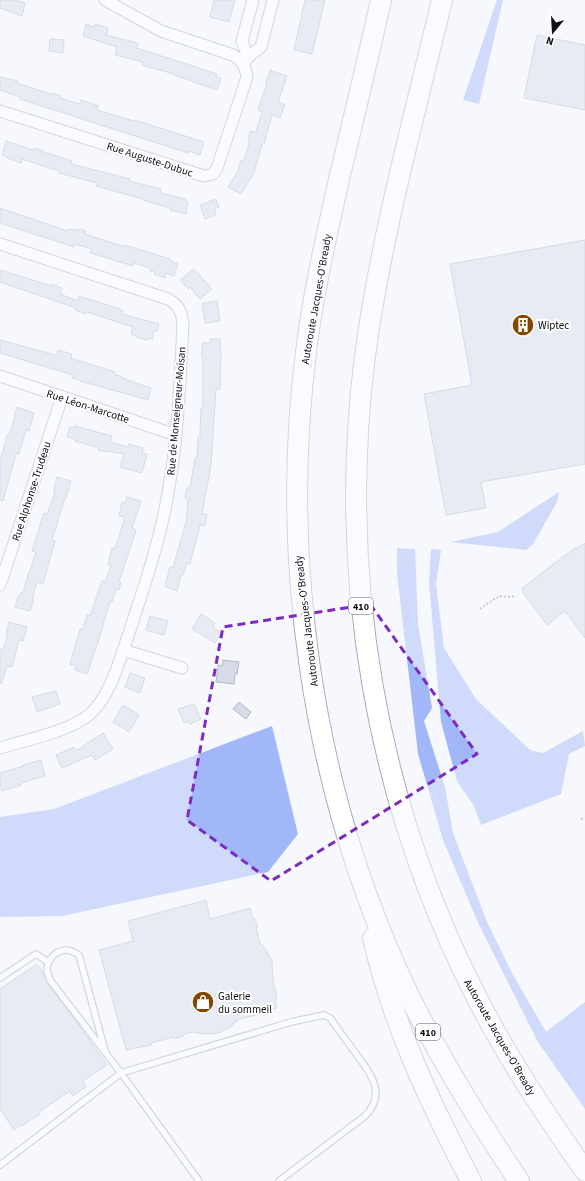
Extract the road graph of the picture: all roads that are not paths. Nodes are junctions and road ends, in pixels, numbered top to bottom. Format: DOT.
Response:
graph roads {
  1 [pos="105,0"];
  2 [pos="253,0"];
  3 [pos="273,0"];
  4 [pos="381,0"];
  5 [pos="442,0"];
  6 [pos="246,61"];
  7 [pos="0,111"];
  8 [pos="0,244"];
  9 [pos="0,376"];
  10 [pos="62,397"];
  11 [pos="176,435"];
  12 [pos="0,585"];
  13 [pos="123,650"];
  14 [pos="182,668"];
  15 [pos="0,748"];
  16 [pos="359,872"];
  17 [pos="48,962"];
  18 [pos="0,978"];
  19 [pos="105,1051"];
  20 [pos="121,1072"];
  21 [pos="0,1165"];
  22 [pos="585,1171"];
  23 [pos="199,1181"];
  24 [pos="279,1181"];
  25 [pos="471,1181"];
  26 [pos="519,1181"];
  1 -- 6 [label="street"];
  2 -- 6 [label="street, Rue Auguste-Dubuc"];
  3 -- 6 [label="street"];
  4 -- 16 [label="highway, Autoroute Jacques-O'Bready / 410"];
  5 -- 22 [label="highway, Autoroute Jacques-O'Bready / 410"];
  6 -- 7 [label="street, Rue Auguste-Dubuc"];
  8 -- 11 [label="street, Rue de Monseigneur-Moisan"];
  9 -- 10 [label="street, Rue Léon-Marcotte"];
  10 -- 11 [label="street, Rue Léon-Marcotte"];
  10 -- 12 [label="street, Rue Alphonse-Trudeau"];
  11 -- 13 [label="street, Rue de Monseigneur-Moisan"];
  13 -- 14 [label="street"];
  13 -- 15 [label="street, Rue de Monseigneur-Moisan"];
  16 -- 25 [label="highway"];
  16 -- 26 [label="highway, Autoroute Jacques-O'Bready / 410"];
  17 -- 18 [label="lane"];
  17 -- 19 [label="lane"];
  17 -- 19 [label="lane"];
  19 -- 20 [label="lane"];
  20 -- 21 [label="lane"];
  20 -- 23 [label="lane"];
  20 -- 24 [label="lane"];
}
